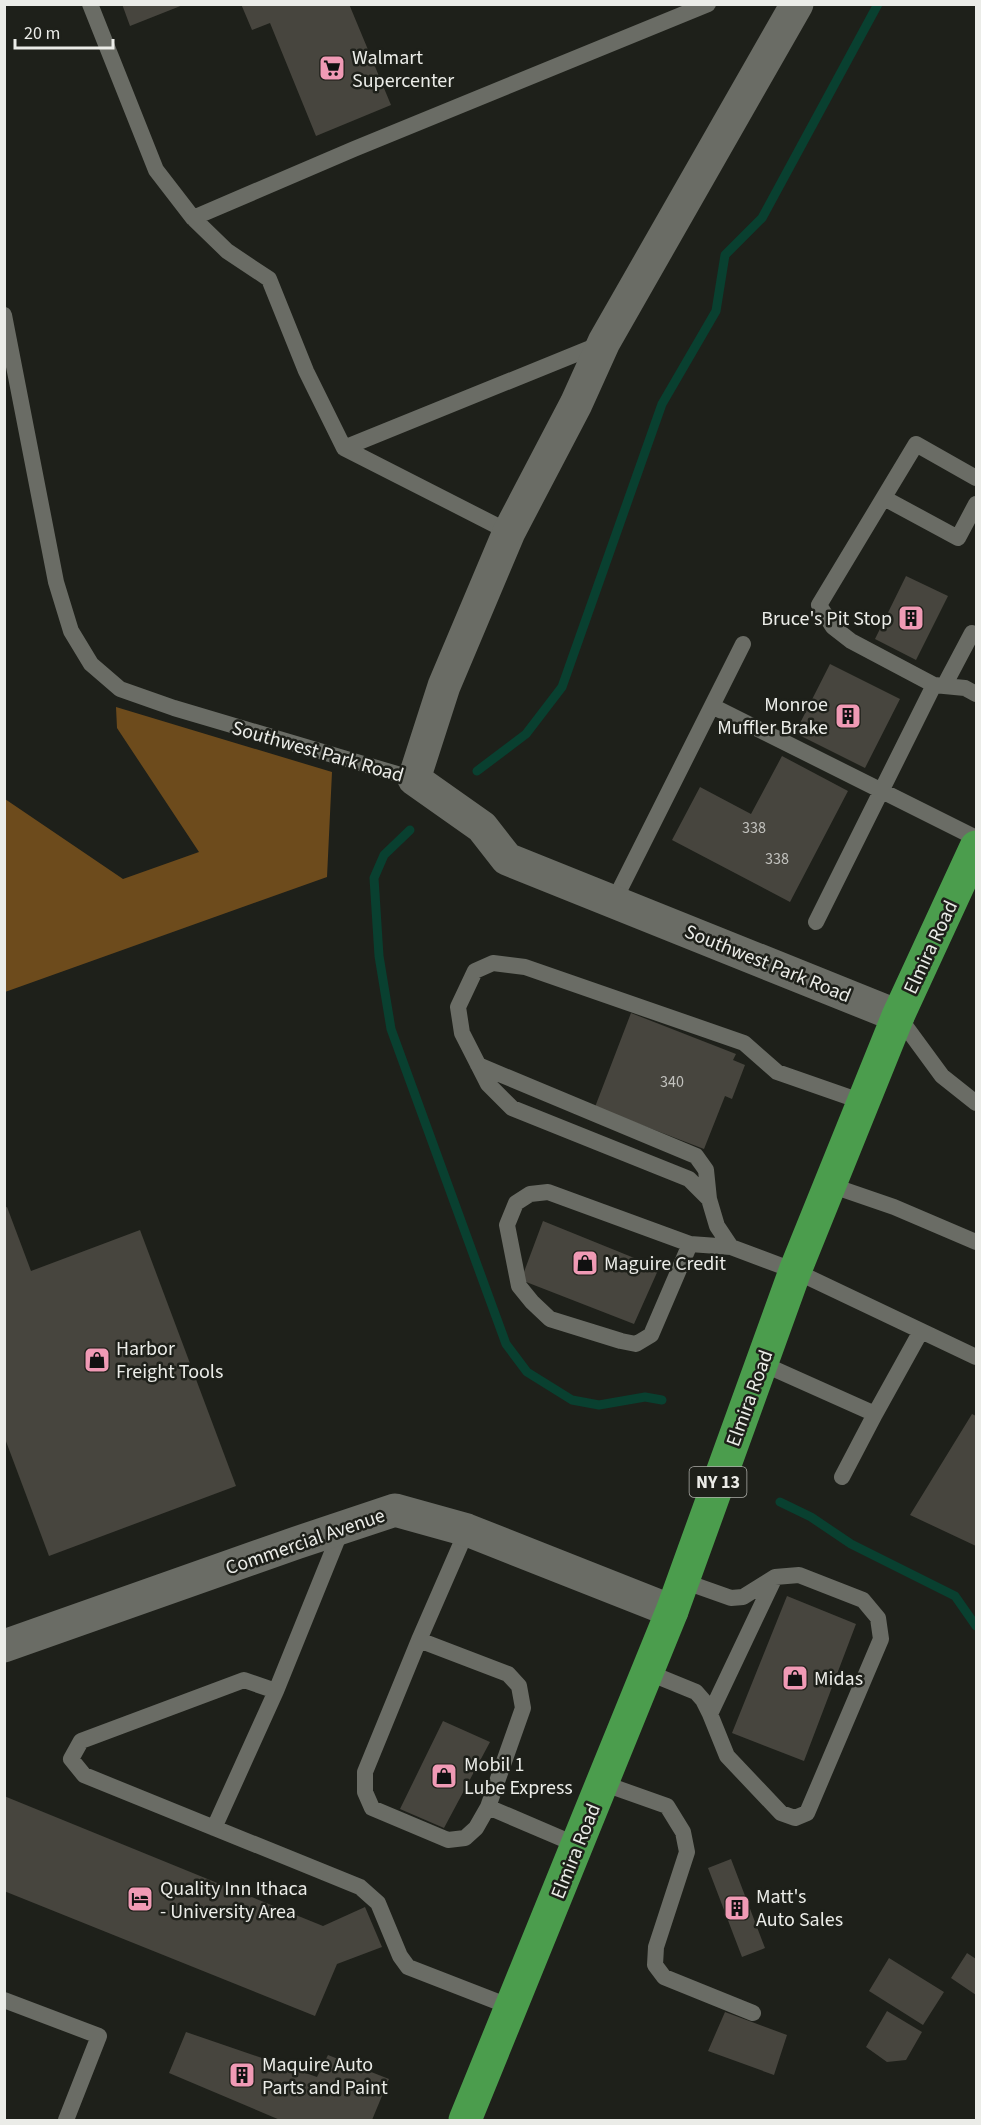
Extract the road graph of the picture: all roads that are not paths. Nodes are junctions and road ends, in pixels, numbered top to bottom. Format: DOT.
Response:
graph roads {
  1 [pos="90,4"];
  2 [pos="708,4"];
  3 [pos="797,4"];
  4 [pos="193,218"];
  5 [pos="4,315"];
  6 [pos="604,342"];
  7 [pos="344,448"];
  8 [pos="976,478"];
  9 [pos="884,498"];
  10 [pos="976,504"];
  11 [pos="509,532"];
  12 [pos="972,633"];
  13 [pos="743,644"];
  14 [pos="939,686"];
  15 [pos="976,694"];
  16 [pos="712,706"];
  17 [pos="414,779"];
  18 [pos="881,790"];
  19 [pos="976,838"];
  20 [pos="976,847"];
  21 [pos="614,901"];
  22 [pos="816,922"];
  23 [pos="898,1016"];
  24 [pos="478,1065"];
  25 [pos="863,1102"];
  26 [pos="976,1103"];
  27 [pos="830,1185"];
  28 [pos="709,1199"];
  29 [pos="976,1242"];
  30 [pos="690,1244"];
  31 [pos="731,1247"];
  32 [pos="795,1271"];
  33 [pos="921,1331"];
  34 [pos="976,1358"];
  35 [pos="761,1362"];
  36 [pos="875,1414"];
  37 [pos="842,1477"];
  38 [pos="342,1528"];
  39 [pos="467,1530"];
  40 [pos="775,1577"];
  41 [pos="683,1581"];
  42 [pos="672,1611"];
  43 [pos="419,1640"];
  44 [pos="4,1646"];
  45 [pos="647,1672"];
  46 [pos="276,1692"];
  47 [pos="710,1714"];
  48 [pos="602,1783"];
  49 [pos="488,1807"];
  50 [pos="214,1828"];
  51 [pos="577,1845"];
  52 [pos="4,2000"];
  53 [pos="511,2007"];
  54 [pos="753,2013"];
  55 [pos="66,2121"];
  56 [pos="465,2121"];
  1 -- 4 [label="lane"];
  2 -- 4 [label="lane"];
  3 -- 6 [label="street"];
  4 -- 7 [label="lane"];
  5 -- 17 [label="lane, Southwest Park Road"];
  6 -- 7 [label="lane"];
  6 -- 11 [label="street"];
  7 -- 11 [label="lane"];
  8 -- 9 [label="lane"];
  9 -- 10 [label="lane"];
  9 -- 14 [label="lane"];
  11 -- 17 [label="street"];
  12 -- 14 [label="lane"];
  13 -- 16 [label="lane"];
  14 -- 15 [label="lane"];
  14 -- 18 [label="lane"];
  16 -- 18 [label="lane"];
  16 -- 21 [label="lane"];
  17 -- 21 [label="street, Southwest Park Road"];
  18 -- 19 [label="lane"];
  18 -- 22 [label="lane"];
  20 -- 23 [label="highway, Elmira Road / NY 13"];
  21 -- 23 [label="street, Southwest Park Road"];
  23 -- 25 [label="highway, Elmira Road / NY 13"];
  23 -- 26 [label="lane"];
  24 -- 25 [label="lane"];
  24 -- 28 [label="lane"];
  24 -- 28 [label="lane"];
  25 -- 27 [label="highway, Elmira Road / NY 13"];
  27 -- 29 [label="lane"];
  27 -- 32 [label="highway, Elmira Road / NY 13"];
  28 -- 31 [label="lane"];
  30 -- 30 [label="lane"];
  30 -- 31 [label="lane"];
  31 -- 32 [label="lane"];
  32 -- 33 [label="lane"];
  32 -- 35 [label="highway, Elmira Road / NY 13"];
  33 -- 34 [label="lane"];
  33 -- 36 [label="lane"];
  35 -- 36 [label="lane"];
  35 -- 41 [label="highway, Elmira Road / NY 13"];
  36 -- 37 [label="lane"];
  38 -- 39 [label="street, Commercial Avenue"];
  38 -- 44 [label="street, Commercial Avenue"];
  38 -- 46 [label="lane"];
  39 -- 42 [label="street, Commercial Avenue"];
  39 -- 43 [label="lane"];
  40 -- 41 [label="lane"];
  40 -- 47 [label="lane"];
  40 -- 47 [label="lane"];
  41 -- 42 [label="highway, Elmira Road / NY 13"];
  42 -- 45 [label="highway, Elmira Road / NY 13"];
  43 -- 49 [label="lane"];
  43 -- 49 [label="lane"];
  45 -- 47 [label="lane"];
  45 -- 48 [label="highway, Elmira Road / NY 13"];
  46 -- 50 [label="lane"];
  46 -- 50 [label="lane"];
  48 -- 51 [label="highway, Elmira Road / NY 13"];
  48 -- 54 [label="lane"];
  49 -- 51 [label="lane"];
  50 -- 53 [label="lane"];
  51 -- 53 [label="highway, Elmira Road / NY 13"];
  52 -- 55 [label="lane"];
  53 -- 56 [label="highway, Elmira Road / NY 13"];
}
